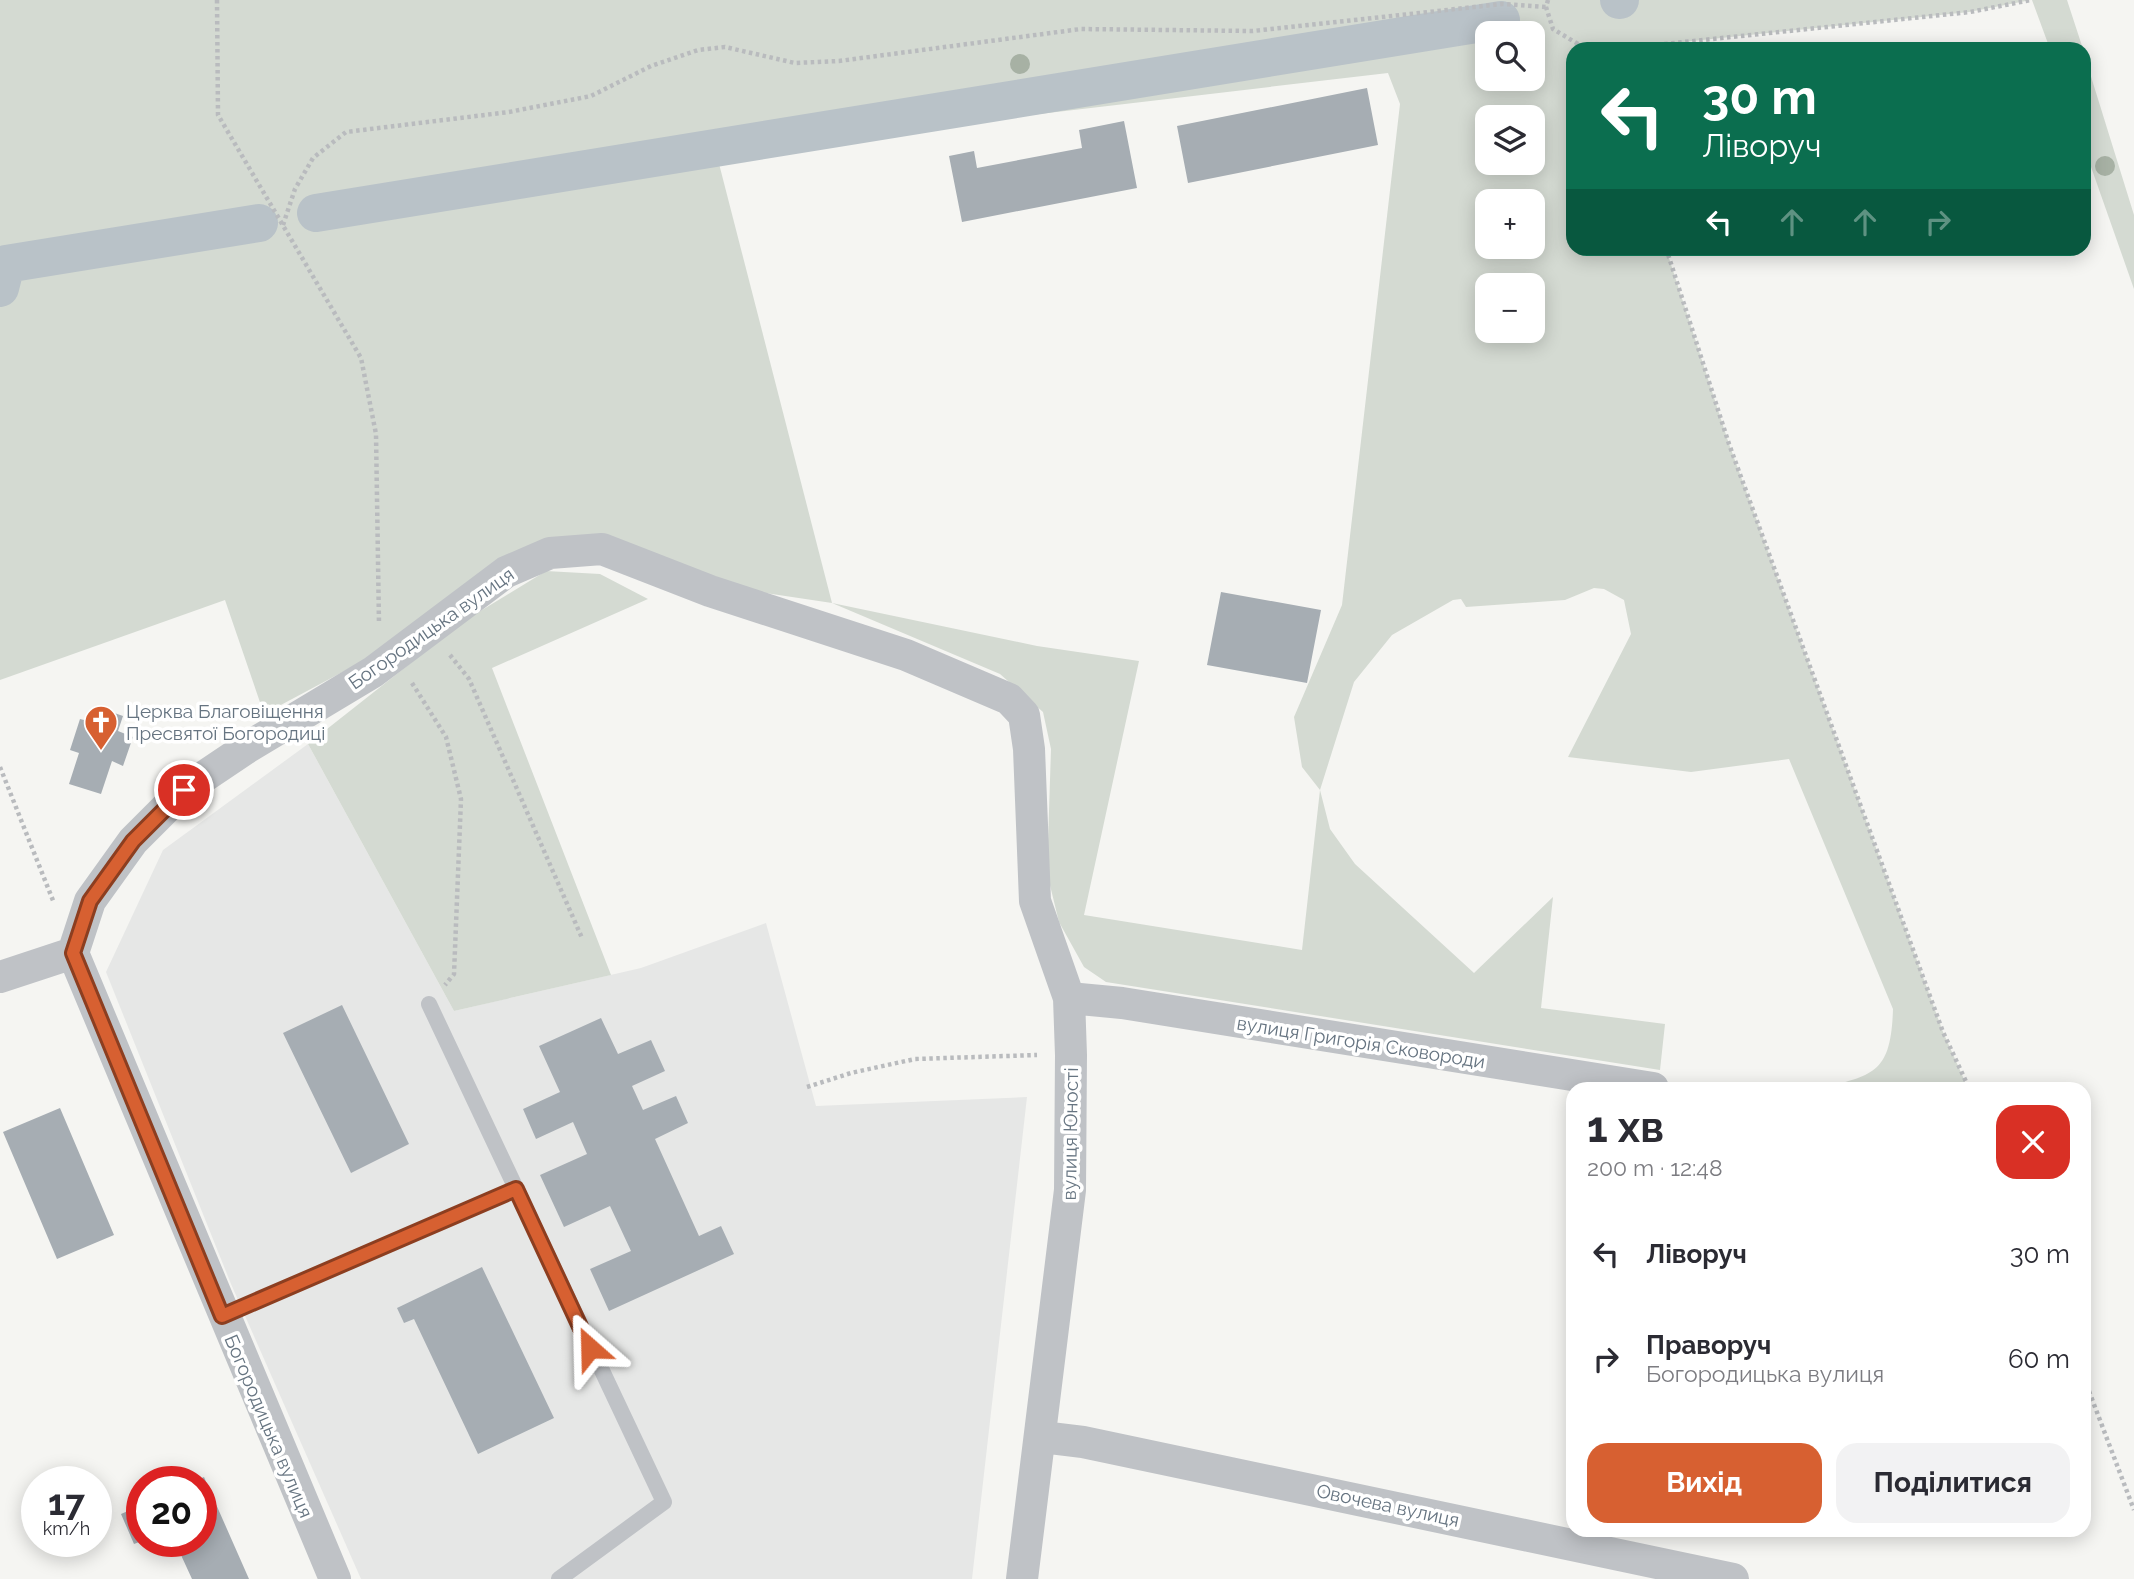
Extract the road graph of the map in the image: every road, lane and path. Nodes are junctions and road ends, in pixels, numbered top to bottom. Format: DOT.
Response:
graph roads {
  1 [pos="217,0"];
  2 [pos="1548,0"];
  3 [pos="2031,0"];
  4 [pos="1546,8"];
  5 [pos="1575,42"];
  6 [pos="1683,42"];
  7 [pos="284,225"];
  8 [pos="1669,256"];
  9 [pos="429,629"];
  10 [pos="387,661"];
  11 [pos="1009,699"];
  12 [pos="0,766"];
  13 [pos="582,938"];
  14 [pos="73,953"];
  15 [pos="0,977"];
  16 [pos="1069,998"];
  17 [pos="429,1004"];
  18 [pos="1071,1055"];
  19 [pos="1616,1082"];
  20 [pos="1966,1082"];
  21 [pos="807,1087"];
  22 [pos="516,1189"];
  23 [pos="222,1316"];
  24 [pos="2091,1396"];
  25 [pos="1042,1437"];
  26 [pos="2134,1510"];
  27 [pos="335,1579"];
  28 [pos="559,1579"];
  29 [pos="1022,1579"];
  30 [pos="1733,1579"];
  1 -- 7 [label="path"];
  2 -- 4 [label="path"];
  3 -- 6 [label="path"];
  4 -- 5 [label="path"];
  4 -- 7 [label="path"];
  7 -- 10 [label="path"];
  8 -- 20 [label="path"];
  9 -- 10 [label="street, Богородицька вулиця"];
  9 -- 11 [label="street, Богородицька вулиця"];
  9 -- 13 [label="path"];
  10 -- 14 [label="street, Богородицька вулиця"];
  10 -- 17 [label="path"];
  11 -- 16 [label="street, вулиця Юності"];
  12 -- 14 [label="path"];
  14 -- 15 [label="street"];
  14 -- 23 [label="street, Богородицька вулиця"];
  16 -- 18 [label="street, вулиця Юності"];
  16 -- 19 [label="street, вулиця Григорія Сковороди"];
  17 -- 22 [label="lane"];
  18 -- 21 [label="path"];
  18 -- 25 [label="street, вулиця Юності"];
  22 -- 23 [label="lane"];
  22 -- 28 [label="lane"];
  23 -- 27 [label="street, Богородицька вулиця"];
  24 -- 26 [label="path"];
  25 -- 29 [label="street, вулиця Юності"];
  25 -- 30 [label="street, Овочева вулиця"];
}
